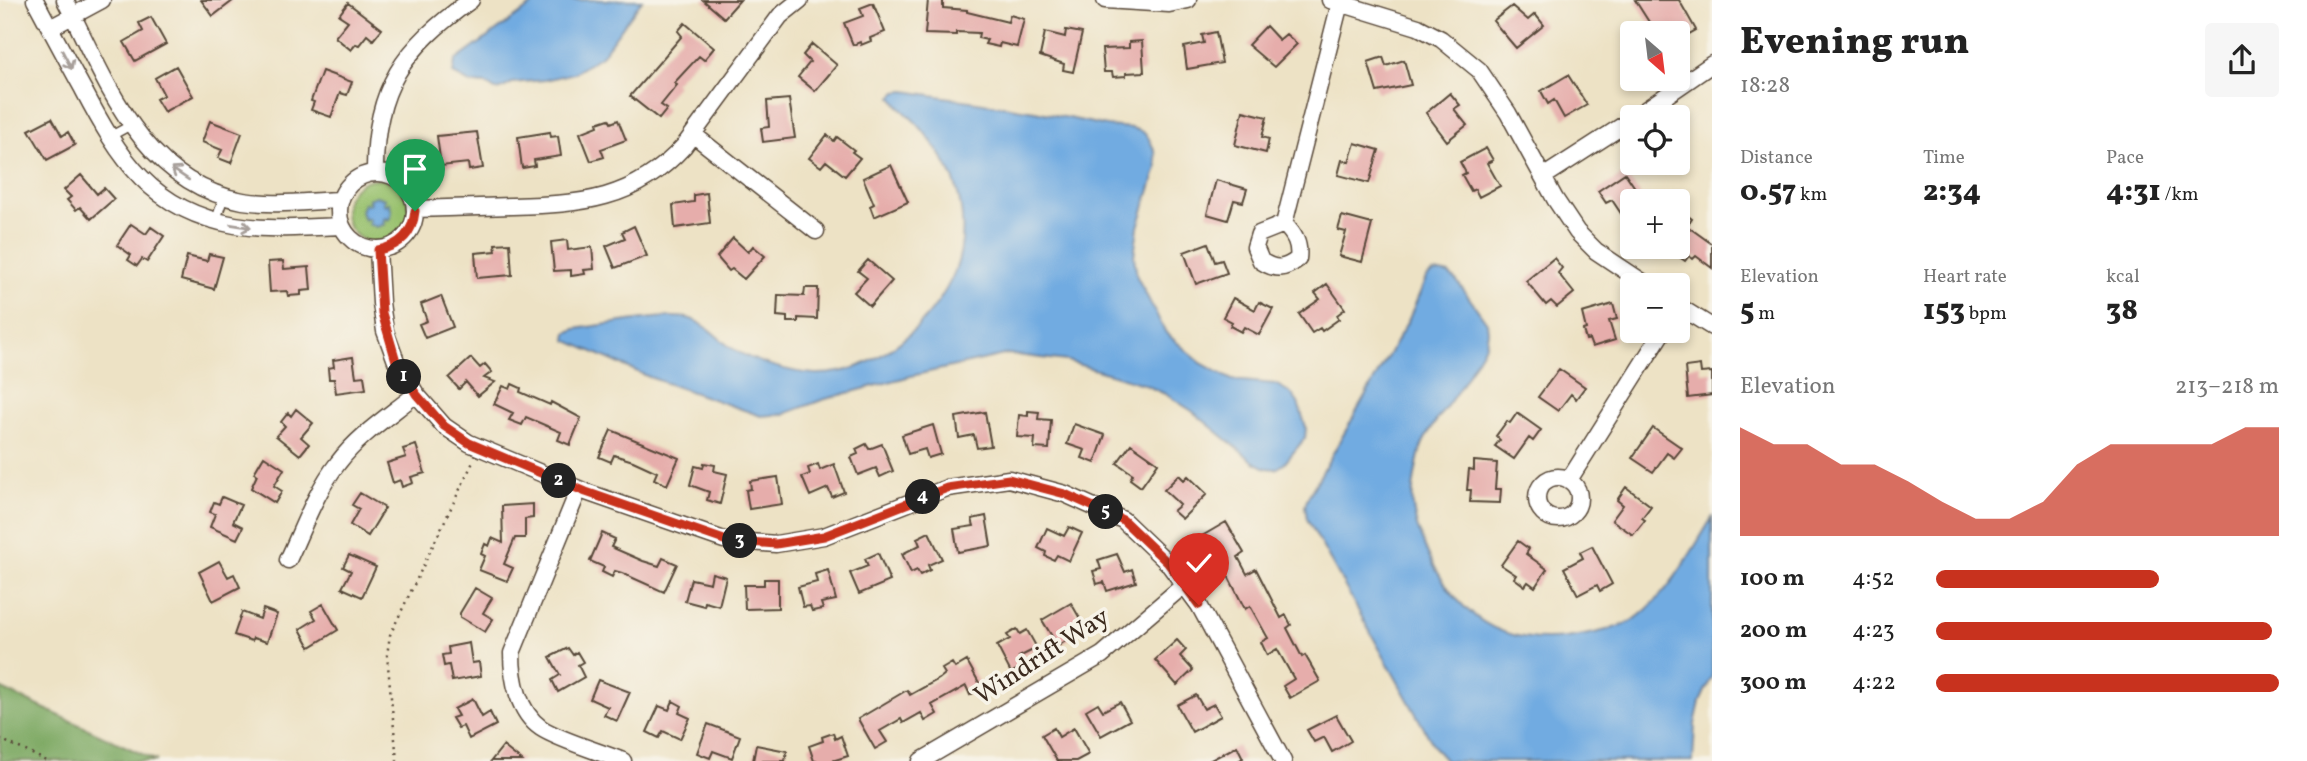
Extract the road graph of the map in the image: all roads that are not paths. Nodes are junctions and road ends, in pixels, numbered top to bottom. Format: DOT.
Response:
graph roads {
  1 [pos="35,0"];
  2 [pos="65,0"];
  3 [pos="102,0"];
  4 [pos="471,0"];
  5 [pos="800,0"];
  6 [pos="1105,0"];
  7 [pos="1188,0"];
  8 [pos="1335,1"];
  9 [pos="73,16"];
  10 [pos="50,28"];
  11 [pos="1712,64"];
  12 [pos="1653,105"];
  13 [pos="131,125"];
  14 [pos="1620,127"];
  15 [pos="694,135"];
  16 [pos="108,138"];
  17 [pos="375,173"];
  18 [pos="1543,177"];
  19 [pos="224,196"];
  20 [pos="340,200"];
  21 [pos="415,209"];
  22 [pos="216,220"];
  23 [pos="1284,224"];
  24 [pos="341,226"];
  25 [pos="816,231"];
  26 [pos="378,250"];
  27 [pos="1629,273"];
  28 [pos="1690,313"];
  29 [pos="1712,327"];
  30 [pos="1655,343"];
  31 [pos="416,394"];
  32 [pos="1569,480"];
  33 [pos="579,489"];
  34 [pos="288,560"];
  35 [pos="1184,585"];
  36 [pos="623,761"];
  37 [pos="921,761"];
  38 [pos="1283,761"];
  1 -- 10 [label="street"];
  2 -- 9 [label="street"];
  3 -- 9 [label="street"];
  4 -- 17 [label="street"];
  5 -- 15 [label="street"];
  6 -- 7 [label="street"];
  8 -- 18 [label="street"];
  8 -- 23 [label="street"];
  9 -- 10 [label="street"];
  9 -- 13 [label="street"];
  10 -- 16 [label="street, one-way"];
  11 -- 12 [label="street"];
  13 -- 16 [label="lane"];
  19 -- 13 [label="street, one-way"];
  14 -- 18 [label="street"];
  15 -- 21 [label="street"];
  15 -- 25 [label="street"];
  16 -- 22 [label="street"];
  17 -- 20 [label="street"];
  17 -- 21 [label="street"];
  18 -- 27 [label="street"];
  19 -- 20 [label="street"];
  19 -- 22 [label="lane"];
  20 -- 24 [label="street"];
  21 -- 26 [label="street"];
  22 -- 24 [label="street, one-way"];
  24 -- 26 [label="street"];
  26 -- 31 [label="street"];
  28 -- 29 [label="street"];
  30 -- 32 [label="street"];
  31 -- 33 [label="street"];
  31 -- 34 [label="street"];
  33 -- 35 [label="street"];
  33 -- 36 [label="street"];
  35 -- 37 [label="street, Windrift Way"];
  35 -- 38 [label="street"];
}
